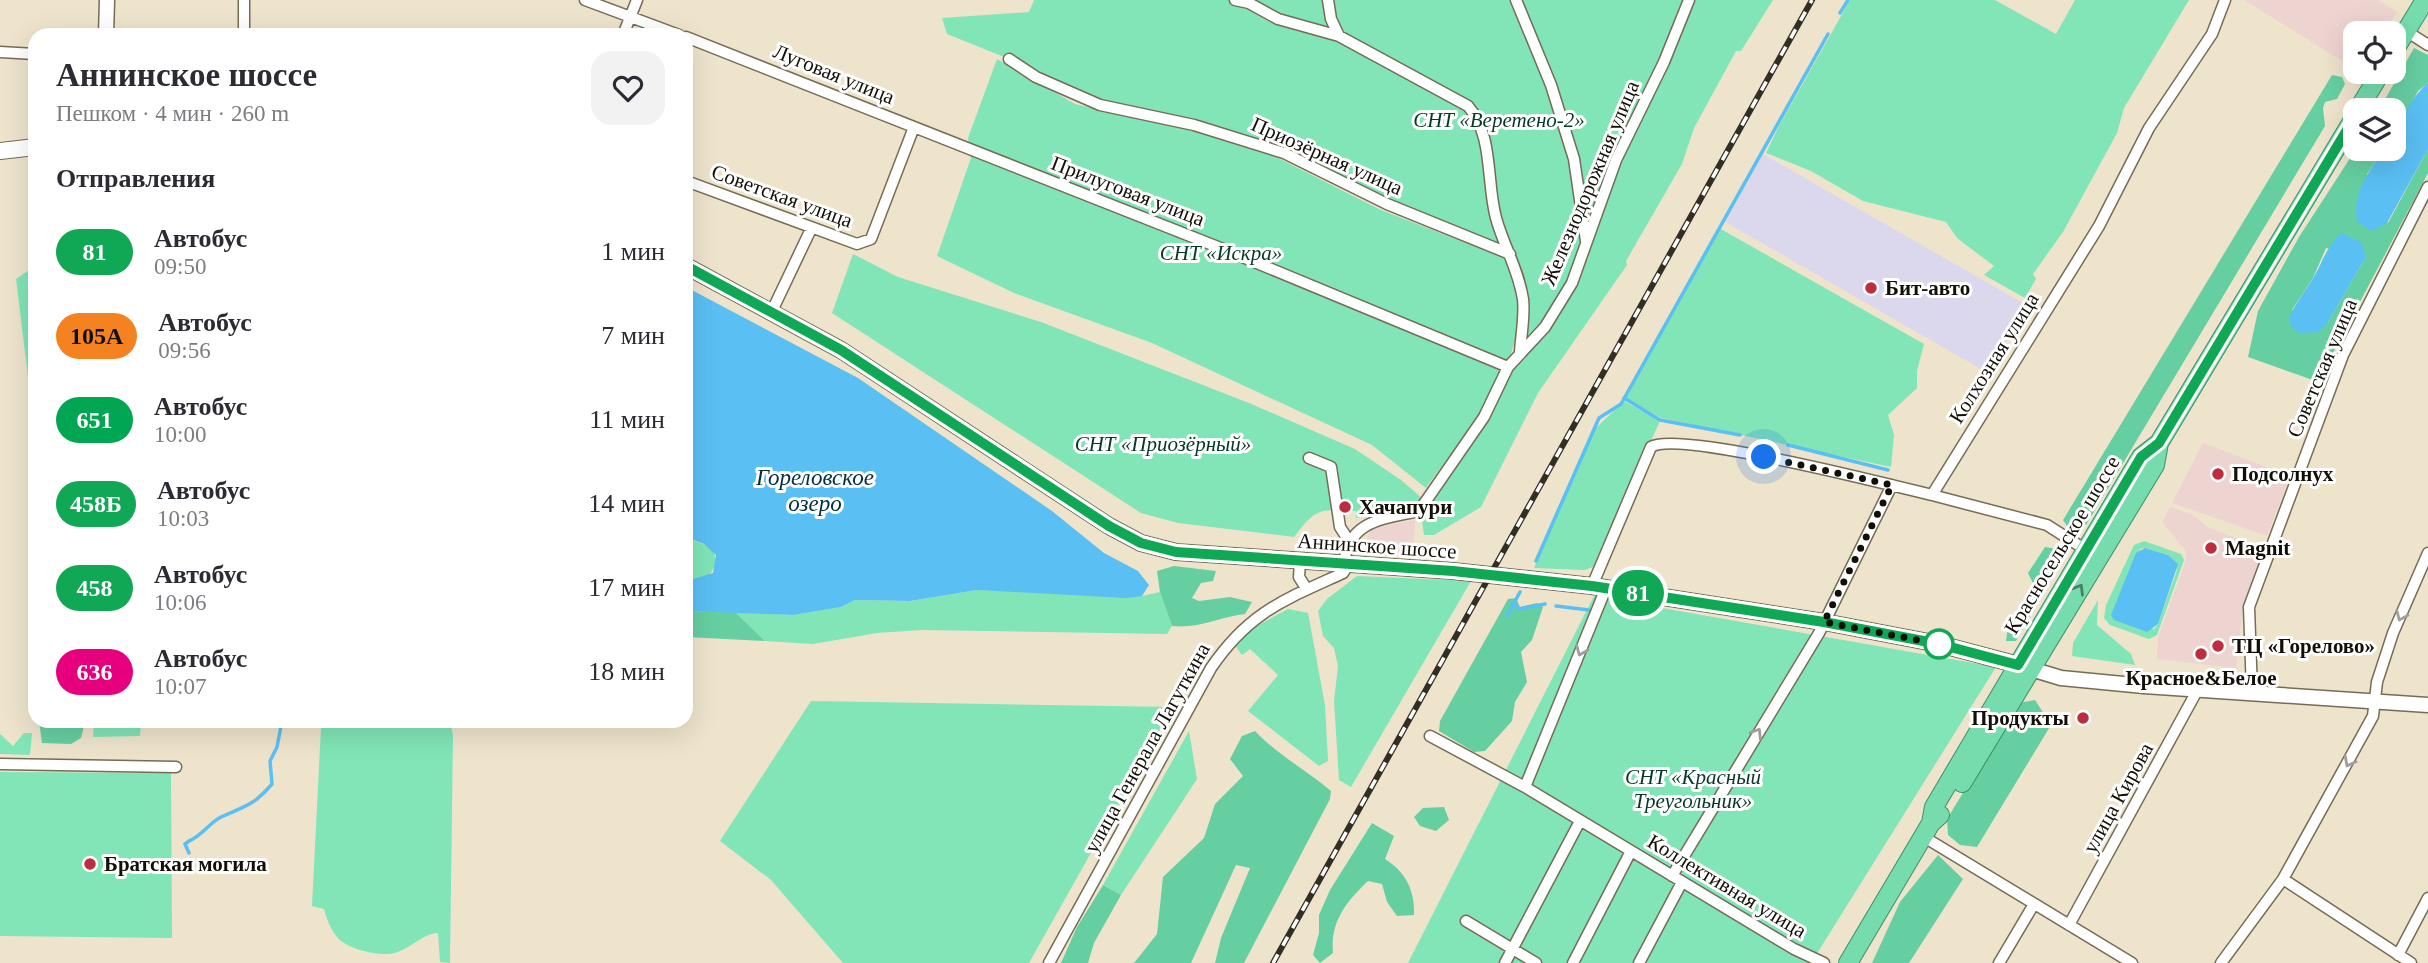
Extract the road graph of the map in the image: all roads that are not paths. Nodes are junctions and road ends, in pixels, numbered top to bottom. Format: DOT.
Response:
graph roads {
  1 [pos="107,0"];
  2 [pos="244,0"];
  3 [pos="585,0"];
  4 [pos="637,0"];
  5 [pos="1235,0"];
  6 [pos="1328,0"];
  7 [pos="1516,0"];
  8 [pos="1689,0"];
  9 [pos="2225,0"];
  10 [pos="2425,0"];
  11 [pos="631,17"];
  12 [pos="106,28"];
  13 [pos="244,28"];
  14 [pos="626,28"];
  15 [pos="660,28"];
  16 [pos="2406,32"];
  17 [pos="1339,36"];
  18 [pos="693,40"];
  19 [pos="2428,45"];
  20 [pos="0,52"];
  21 [pos="28,54"];
  22 [pos="1009,59"];
  23 [pos="914,127"];
  24 [pos="2343,137"];
  25 [pos="28,148"];
  26 [pos="967,149"];
  27 [pos="0,151"];
  28 [pos="693,184"];
  29 [pos="2428,187"];
  30 [pos="811,229"];
  31 [pos="1587,245"];
  32 [pos="1510,254"];
  33 [pos="693,270"];
  34 [pos="772,311"];
  35 [pos="1520,352"];
  36 [pos="1508,367"];
  37 [pos="2159,443"];
  38 [pos="1310,458"];
  39 [pos="1892,485"];
  40 [pos="1932,495"];
  41 [pos="1349,541"];
  42 [pos="2086,550"];
  43 [pos="2428,553"];
  44 [pos="1300,562"];
  45 [pos="1346,565"];
  46 [pos="2425,566"];
  47 [pos="1599,587"];
  48 [pos="1306,588"];
  49 [pos="1824,622"];
  50 [pos="2024,667"];
  51 [pos="2199,689"];
  52 [pos="2252,692"];
  53 [pos="2375,700"];
  54 [pos="2428,705"];
  55 [pos="1430,736"];
  56 [pos="0,764"];
  57 [pos="176,767"];
  58 [pos="1525,787"];
  59 [pos="1580,821"];
  60 [pos="1927,830"];
  61 [pos="1631,851"];
  62 [pos="2283,878"];
  63 [pos="1677,879"];
  64 [pos="2428,898"];
  65 [pos="2034,904"];
  66 [pos="1466,921"];
  67 [pos="2069,925"];
  68 [pos="1513,949"];
  69 [pos="2398,955"];
  70 [pos="1049,963"];
  71 [pos="1505,963"];
  72 [pos="1536,963"];
  73 [pos="1573,963"];
  74 [pos="1639,963"];
  75 [pos="1824,963"];
  76 [pos="1848,963"];
  77 [pos="1999,963"];
  78 [pos="2132,963"];
  79 [pos="2221,963"];
  80 [pos="2411,963"];
  1 -- 12 [label="street"];
  2 -- 13 [label="street"];
  3 -- 11 [label="street"];
  4 -- 11 [label="street"];
  5 -- 17 [label="street"];
  6 -- 17 [label="street"];
  7 -- 31 [label="street"];
  8 -- 31 [label="street, Железнодорожная улица"];
  9 -- 40 [label="street, Колхозная улица"];
  10 -- 16 [label="highway"];
  11 -- 14 [label="street"];
  11 -- 15 [label="street"];
  16 -- 19 [label="street"];
  17 -- 32 [label="street"];
  18 -- 23 [label="street, Луговая улица"];
  20 -- 21 [label="street"];
  22 -- 32 [label="street, Приозёрная улица"];
  23 -- 26 [label="street, Луговая улица"];
  23 -- 30 [label="street, Советская улица"];
  24 -- 37 [label="highway, Красносельское шоссе"];
  25 -- 27 [label="main road"];
  26 -- 36 [label="street, Прилуговая улица"];
  28 -- 30 [label="street, Советская улица"];
  29 -- 52 [label="street, Советская улица"];
  30 -- 34 [label="street"];
  31 -- 35 [label="street, Железнодорожная улица"];
  32 -- 35 [label="street"];
  33 -- 34 [label="main road, Аннинское шоссе"];
  34 -- 44 [label="main road, Аннинское шоссе"];
  35 -- 36 [label="street, Железнодорожная улица"];
  36 -- 41 [label="street, Железнодорожная улица"];
  37 -- 42 [label="highway, Красносельское шоссе"];
  50 -- 37 [label="highway, Красносельское шоссе, one-way"];
  38 -- 41 [label="street"];
  39 -- 40 [label="street"];
  39 -- 47 [label="street"];
  39 -- 49 [label="street"];
  40 -- 42 [label="street"];
  41 -- 45 [label="street"];
  42 -- 50 [label="highway, Красносельское шоссе"];
  43 -- 46 [label="street"];
  44 -- 45 [label="main road, Аннинское шоссе"];
  44 -- 48 [label="street"];
  45 -- 47 [label="main road, Аннинское шоссе"];
  45 -- 48 [label="street, улица Генерала Лагуткина"];
  46 -- 53 [label="street, one-way"];
  47 -- 49 [label="main road, Аннинское шоссе"];
  47 -- 58 [label="street, one-way"];
  48 -- 70 [label="street, улица Генерала Лагуткина"];
  49 -- 50 [label="main road, Аннинское шоссе"];
  63 -- 49 [label="street, one-way"];
  50 -- 51 [label="street, Аннинское шоссе"];
  50 -- 60 [label="highway, Красносельское шоссе"];
  51 -- 52 [label="street, Аннинское шоссе"];
  51 -- 67 [label="street, улица Кирова"];
  52 -- 53 [label="street, Аннинское шоссе"];
  53 -- 54 [label="street, Аннинское шоссе"];
  53 -- 62 [label="street, one-way"];
  55 -- 58 [label="street, Коллективная улица"];
  56 -- 57 [label="street"];
  58 -- 59 [label="street, Коллективная улица"];
  59 -- 61 [label="street, Коллективная улица"];
  59 -- 68 [label="street"];
  60 -- 65 [label="street"];
  60 -- 76 [label="highway, Красносельское шоссе"];
  61 -- 63 [label="street, Коллективная улица"];
  61 -- 73 [label="street"];
  62 -- 69 [label="street"];
  62 -- 79 [label="street"];
  63 -- 74 [label="street"];
  63 -- 75 [label="street, Коллективная улица"];
  64 -- 69 [label="street"];
  65 -- 67 [label="street"];
  65 -- 77 [label="street"];
  66 -- 68 [label="street"];
  67 -- 78 [label="street"];
  68 -- 71 [label="street"];
  68 -- 72 [label="street"];
  69 -- 80 [label="street"];
}
